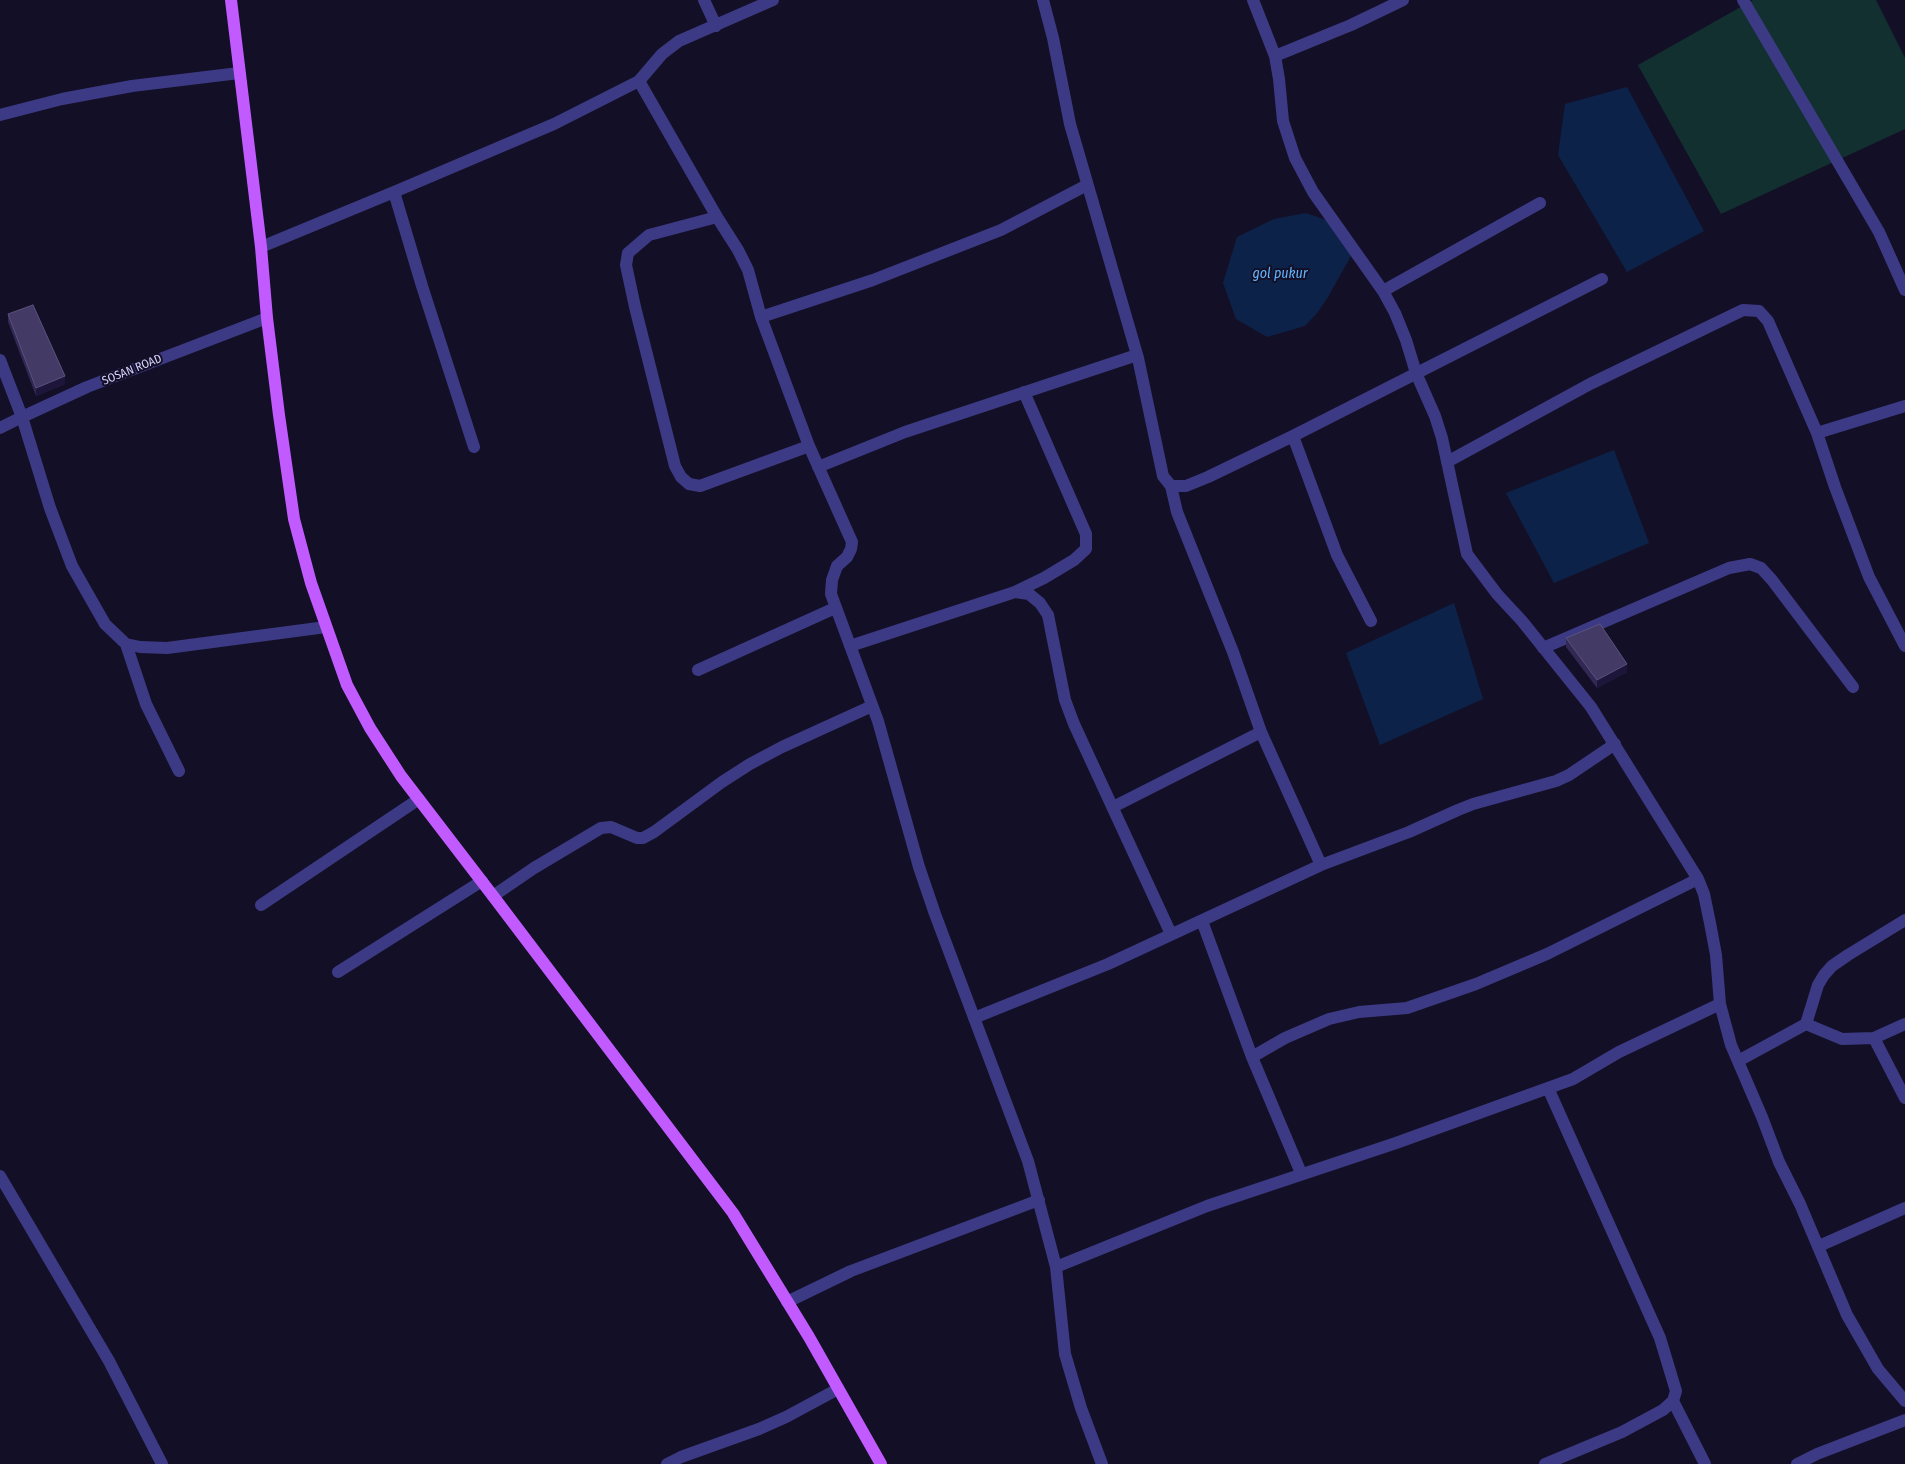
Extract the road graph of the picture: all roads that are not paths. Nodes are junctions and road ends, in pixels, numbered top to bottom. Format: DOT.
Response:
graph roads {
  1 [pos="231,0"];
  2 [pos="704,0"];
  3 [pos="773,0"];
  4 [pos="1043,0"];
  5 [pos="1253,0"];
  6 [pos="1403,0"];
  7 [pos="1743,0"];
  8 [pos="716,26"];
  9 [pos="1275,56"];
  10 [pos="239,73"];
  11 [pos="639,81"];
  12 [pos="0,115"];
  13 [pos="1087,185"];
  14 [pos="394,192"];
  15 [pos="1540,202"];
  16 [pos="717,217"];
  17 [pos="261,247"];
  18 [pos="1602,279"];
  19 [pos="1383,290"];
  20 [pos="1905,290"];
  21 [pos="761,317"];
  22 [pos="267,318"];
  23 [pos="1137,355"];
  24 [pos="0,360"];
  25 [pos="1416,373"];
  26 [pos="1024,392"];
  27 [pos="1905,406"];
  28 [pos="22,416"];
  29 [pos="0,428"];
  30 [pos="1817,433"];
  31 [pos="1293,436"];
  32 [pos="809,446"];
  33 [pos="474,447"];
  34 [pos="1447,462"];
  35 [pos="818,467"];
  36 [pos="1171,486"];
  37 [pos="1014,592"];
  38 [pos="835,608"];
  39 [pos="1371,621"];
  40 [pos="326,627"];
  41 [pos="126,644"];
  42 [pos="850,646"];
  43 [pos="1905,646"];
  44 [pos="1543,648"];
  45 [pos="698,670"];
  46 [pos="1853,687"];
  47 [pos="872,706"];
  48 [pos="1261,732"];
  49 [pos="1615,744"];
  50 [pos="179,770"];
  51 [pos="419,799"];
  52 [pos="1113,807"];
  53 [pos="1321,865"];
  54 [pos="1698,879"];
  55 [pos="482,881"];
  56 [pos="494,896"];
  57 [pos="260,905"];
  58 [pos="1905,920"];
  59 [pos="1202,921"];
  60 [pos="1171,934"];
  61 [pos="338,972"];
  62 [pos="1720,1004"];
  63 [pos="974,1018"];
  64 [pos="1806,1024"];
  65 [pos="1905,1024"];
  66 [pos="1874,1038"];
  67 [pos="1252,1057"];
  68 [pos="1738,1061"];
  69 [pos="1548,1088"];
  70 [pos="1905,1098"];
  71 [pos="1300,1173"];
  72 [pos="0,1176"];
  73 [pos="1039,1200"];
  74 [pos="1905,1208"];
  75 [pos="1819,1246"];
  76 [pos="1056,1266"];
  77 [pos="787,1302"];
  78 [pos="838,1389"];
  79 [pos="1673,1401"];
  80 [pos="1905,1401"];
  81 [pos="1905,1420"];
  82 [pos="1817,1459"];
  83 [pos="162,1464"];
  84 [pos="667,1464"];
  85 [pos="881,1464"];
  86 [pos="1102,1464"];
  87 [pos="1545,1464"];
  88 [pos="1705,1464"];
  89 [pos="1797,1464"];
  1 -- 10 [label="main road"];
  2 -- 8 [label="street"];
  3 -- 8 [label="street"];
  4 -- 13 [label="street"];
  5 -- 9 [label="street"];
  6 -- 9 [label="street"];
  7 -- 20 [label="street"];
  8 -- 11 [label="street"];
  9 -- 19 [label="street"];
  10 -- 12 [label="street"];
  10 -- 17 [label="main road"];
  11 -- 14 [label="street"];
  11 -- 16 [label="street"];
  13 -- 21 [label="street"];
  13 -- 23 [label="street"];
  14 -- 17 [label="street"];
  14 -- 33 [label="street"];
  15 -- 19 [label="street"];
  16 -- 21 [label="street"];
  16 -- 32 [label="street"];
  17 -- 22 [label="main road"];
  18 -- 25 [label="street"];
  19 -- 25 [label="street"];
  21 -- 32 [label="street"];
  22 -- 28 [label="street, SOSAN ROAD"];
  22 -- 40 [label="main road"];
  23 -- 26 [label="street"];
  23 -- 36 [label="street"];
  24 -- 28 [label="street"];
  25 -- 31 [label="street"];
  25 -- 34 [label="street"];
  26 -- 35 [label="street"];
  26 -- 37 [label="street"];
  27 -- 30 [label="street"];
  28 -- 29 [label="street, SOSAN ROAD"];
  28 -- 41 [label="street"];
  30 -- 34 [label="street"];
  30 -- 43 [label="street"];
  31 -- 36 [label="street"];
  31 -- 39 [label="street"];
  32 -- 35 [label="street"];
  34 -- 44 [label="street"];
  35 -- 38 [label="street"];
  36 -- 48 [label="street"];
  37 -- 42 [label="street"];
  37 -- 52 [label="street"];
  38 -- 42 [label="street"];
  38 -- 45 [label="street"];
  40 -- 41 [label="street"];
  40 -- 51 [label="main road"];
  41 -- 50 [label="street"];
  42 -- 47 [label="street"];
  44 -- 46 [label="street"];
  44 -- 49 [label="street"];
  47 -- 56 [label="street"];
  47 -- 63 [label="street"];
  48 -- 52 [label="street"];
  48 -- 53 [label="street"];
  49 -- 53 [label="street"];
  49 -- 54 [label="street"];
  51 -- 55 [label="main road"];
  51 -- 57 [label="street"];
  52 -- 60 [label="street"];
  53 -- 59 [label="street"];
  54 -- 62 [label="street"];
  54 -- 67 [label="street"];
  55 -- 56 [label="main road"];
  55 -- 61 [label="street"];
  56 -- 77 [label="main road"];
  58 -- 64 [label="street"];
  59 -- 60 [label="street"];
  59 -- 67 [label="street"];
  60 -- 63 [label="street"];
  62 -- 68 [label="street"];
  62 -- 69 [label="street"];
  63 -- 73 [label="street"];
  64 -- 66 [label="street"];
  64 -- 68 [label="street"];
  65 -- 66 [label="street"];
  66 -- 70 [label="street"];
  67 -- 71 [label="street"];
  68 -- 75 [label="street"];
  69 -- 71 [label="street"];
  69 -- 79 [label="street"];
  71 -- 76 [label="street"];
  72 -- 83 [label="street"];
  73 -- 76 [label="street"];
  73 -- 77 [label="street"];
  74 -- 75 [label="street"];
  75 -- 80 [label="street"];
  76 -- 86 [label="street"];
  77 -- 78 [label="main road"];
  78 -- 84 [label="street"];
  78 -- 85 [label="main road"];
  79 -- 87 [label="street"];
  79 -- 88 [label="street"];
  81 -- 82 [label="street"];
  82 -- 89 [label="street"];
}
